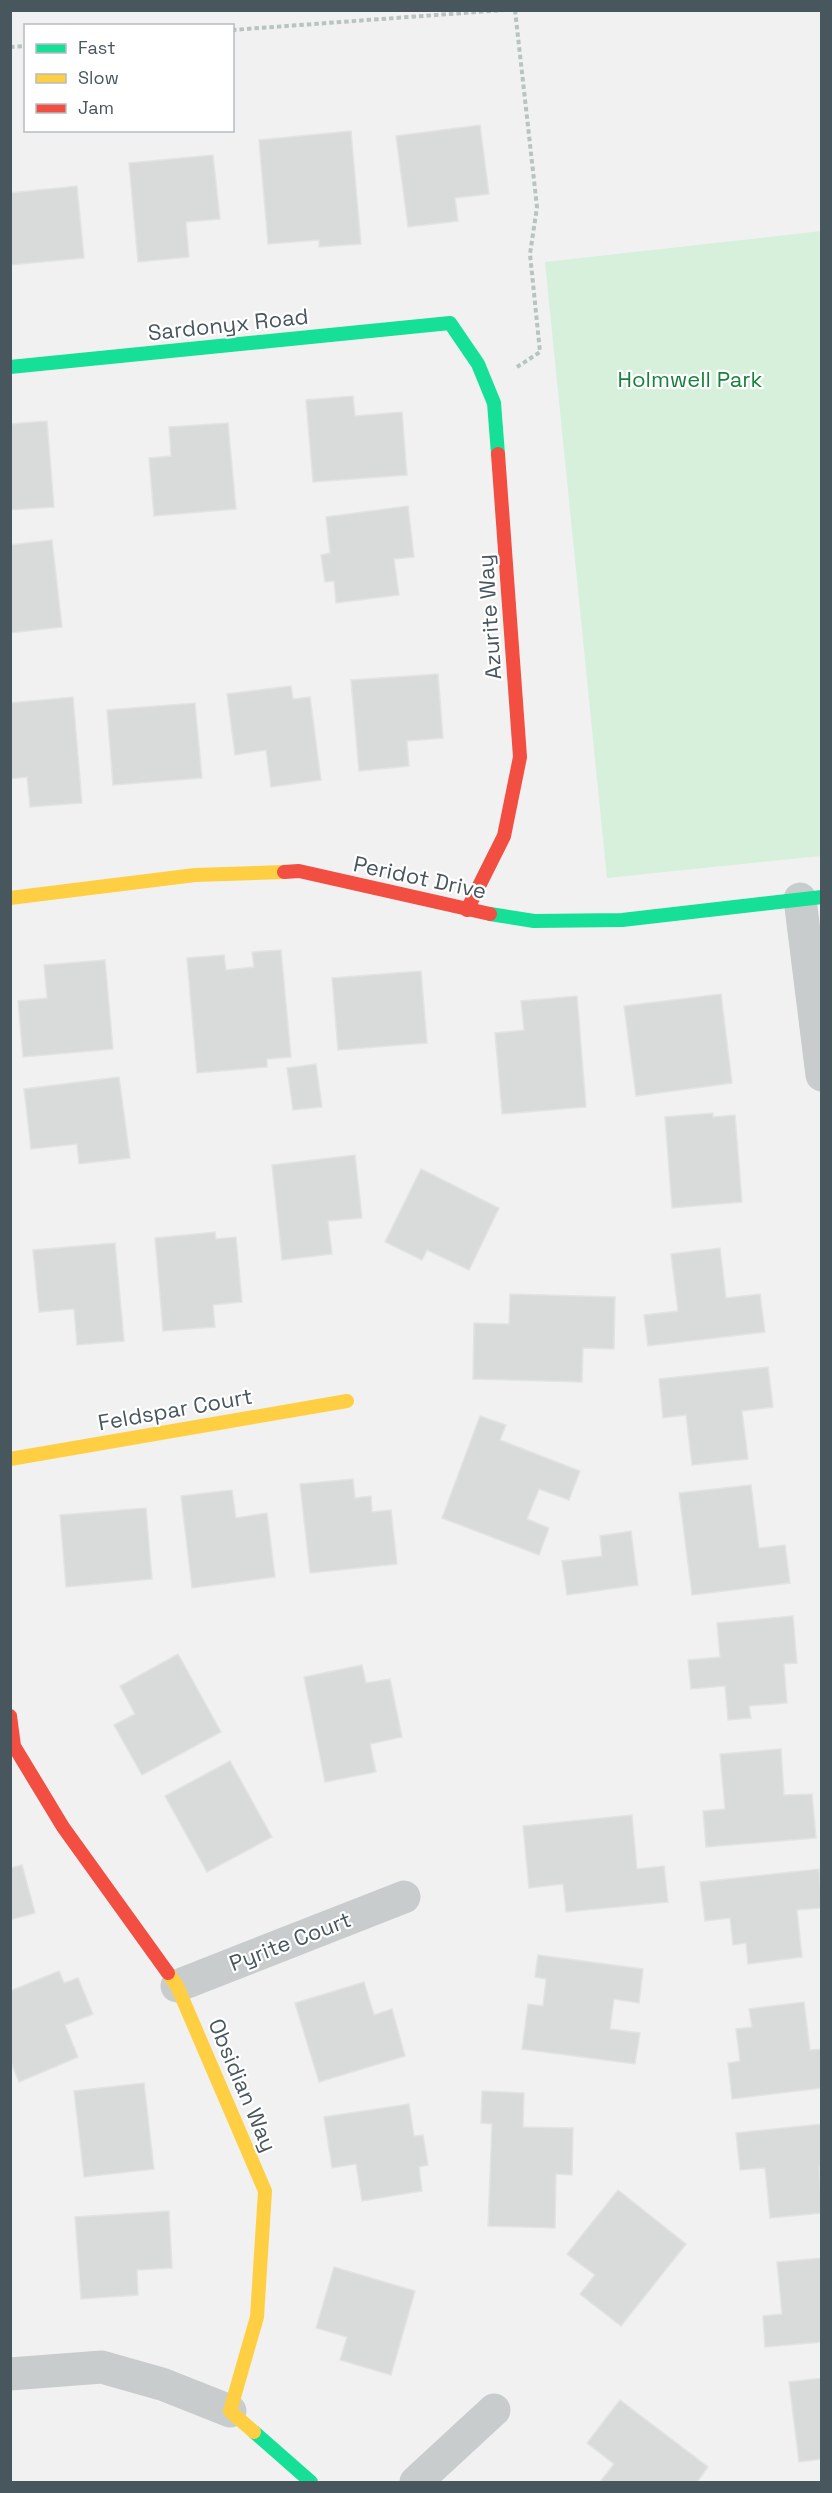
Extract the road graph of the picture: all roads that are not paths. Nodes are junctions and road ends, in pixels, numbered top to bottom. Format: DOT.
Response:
graph roads {
  1 [pos="450,323"];
  2 [pos="10,367"];
  3 [pos="10,898"];
  4 [pos="811,898"];
  5 [pos="467,910"];
  6 [pos="822,1075"];
  7 [pos="347,1401"];
  8 [pos="10,1459"];
  9 [pos="10,1716"];
  10 [pos="12,1747"];
  11 [pos="404,1897"];
  12 [pos="177,1986"];
  13 [pos="10,2374"];
  14 [pos="494,2410"];
  15 [pos="230,2411"];
  16 [pos="310,2482"];
  17 [pos="416,2482"];
  1 -- 2 [label="street, Sardonyx Road"];
  1 -- 5 [label="street, Azurite Way"];
  3 -- 5 [label="street, Peridot Drive"];
  4 -- 5 [label="street, Peridot Drive"];
  4 -- 6 [label="street"];
  7 -- 8 [label="street, Feldspar Court"];
  9 -- 10 [label="street, Obsidian Way"];
  10 -- 12 [label="street, Obsidian Way"];
  11 -- 12 [label="street, Pyrite Court"];
  12 -- 15 [label="street, Obsidian Way"];
  13 -- 15 [label="street"];
  14 -- 17 [label="street"];
  15 -- 16 [label="street"];
}
